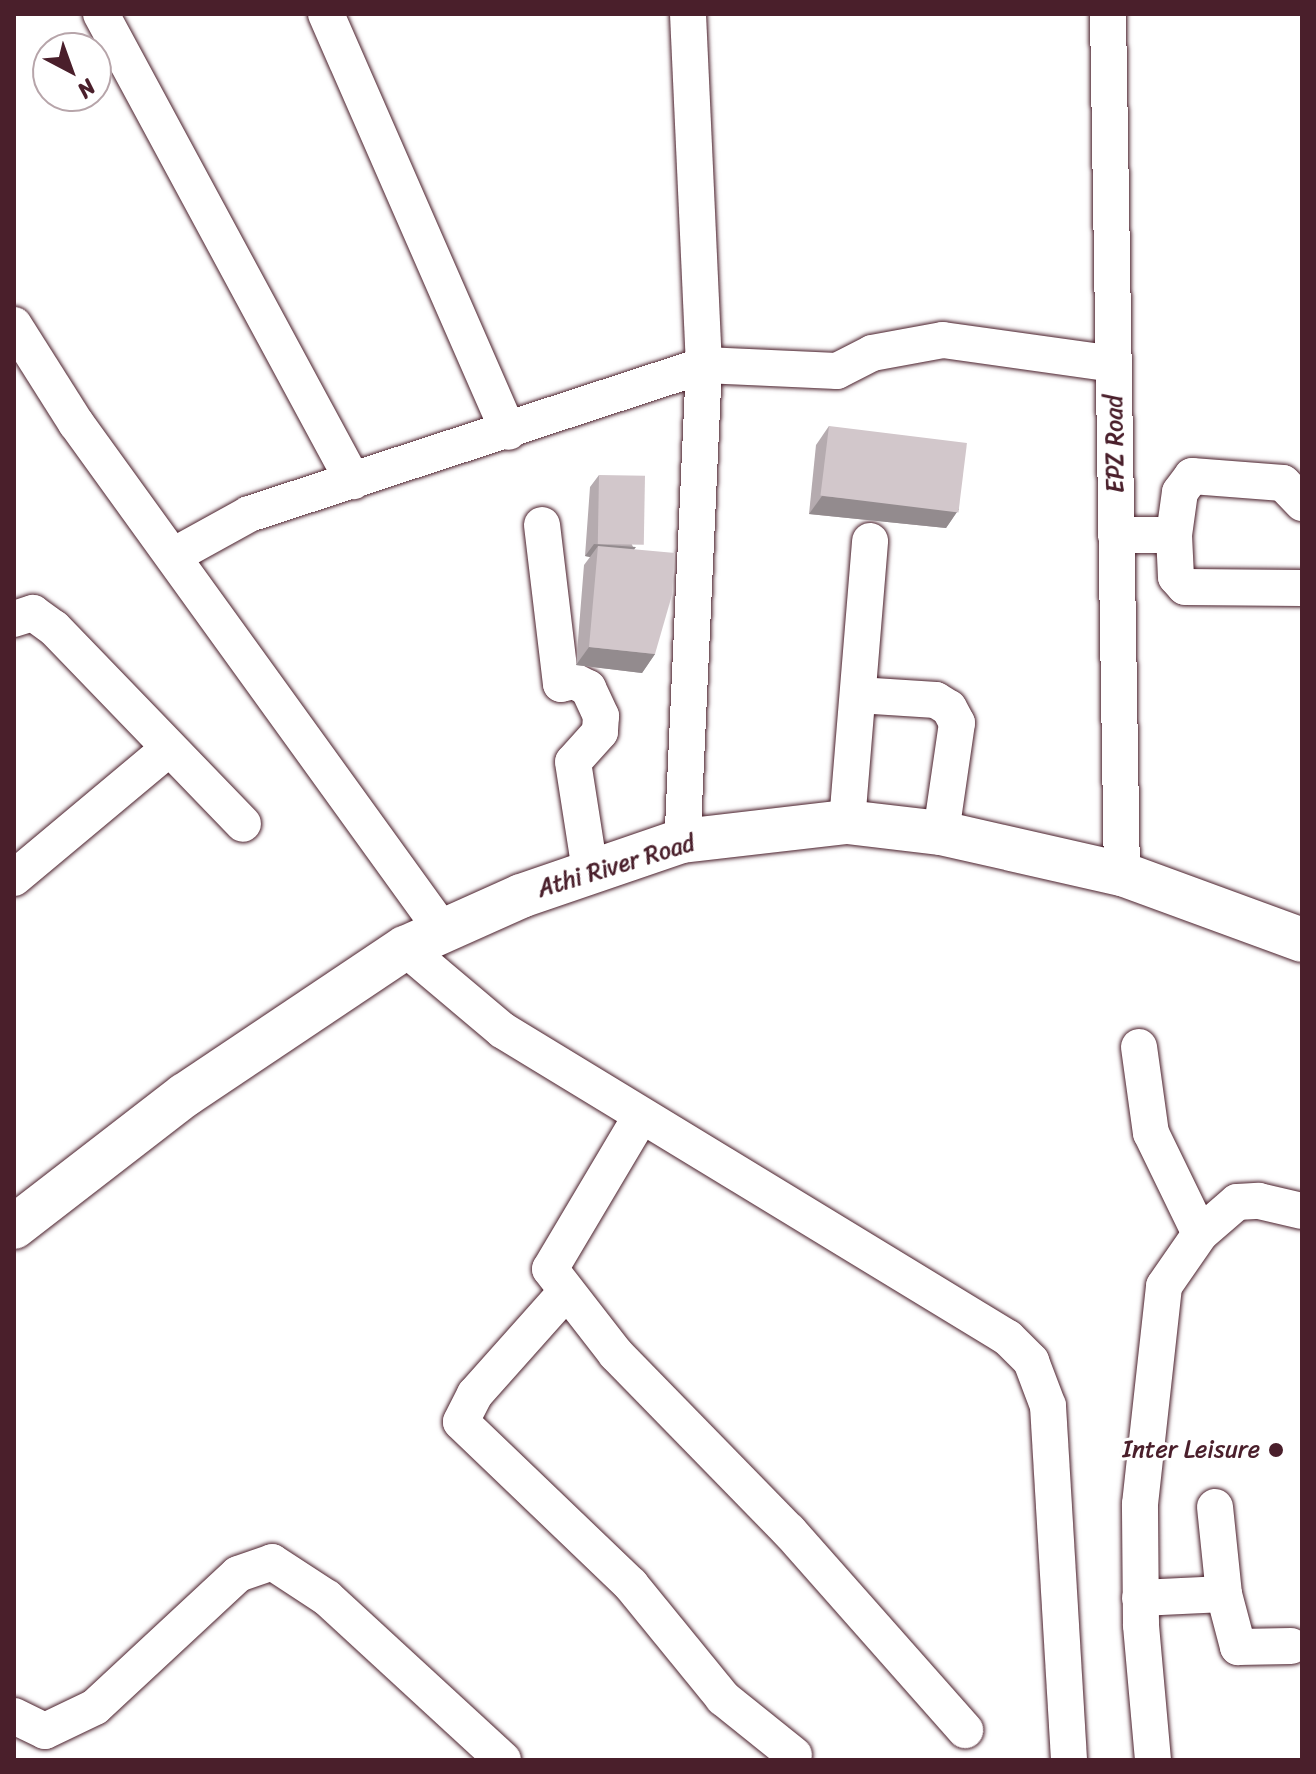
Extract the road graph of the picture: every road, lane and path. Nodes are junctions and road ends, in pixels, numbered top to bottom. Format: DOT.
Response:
graph roads {
  1 [pos="101,14"];
  2 [pos="326,14"];
  3 [pos="688,14"];
  4 [pos="1108,14"];
  5 [pos="14,325"];
  6 [pos="1113,364"];
  7 [pos="704,365"];
  8 [pos="509,432"];
  9 [pos="353,481"];
  10 [pos="1302,503"];
  11 [pos="542,525"];
  12 [pos="1116,535"];
  13 [pos="1174,535"];
  14 [pos="870,541"];
  15 [pos="173,556"];
  16 [pos="1302,588"];
  17 [pos="14,619"];
  18 [pos="858,695"];
  19 [pos="167,750"];
  20 [pos="847,822"];
  21 [pos="243,824"];
  22 [pos="941,833"];
  23 [pos="682,841"];
  24 [pos="590,870"];
  25 [pos="1122,874"];
  26 [pos="14,878"];
  27 [pos="424,939"];
  28 [pos="1302,940"];
  29 [pos="1139,1047"];
  30 [pos="641,1116"];
  31 [pos="1302,1211"];
  32 [pos="14,1227"];
  33 [pos="1200,1234"];
  34 [pos="566,1292"];
  35 [pos="1215,1507"];
  36 [pos="1224,1594"];
  37 [pos="1140,1598"];
  38 [pos="1291,1646"];
  39 [pos="14,1716"];
  40 [pos="965,1730"];
  41 [pos="794,1755"];
  42 [pos="503,1760"];
  43 [pos="1069,1760"];
  44 [pos="1153,1760"];
  1 -- 9 [label="street"];
  2 -- 8 [label="street"];
  3 -- 7 [label="street"];
  4 -- 6 [label="street, EPZ Road"];
  5 -- 15 [label="street"];
  6 -- 7 [label="street"];
  6 -- 12 [label="street, EPZ Road"];
  7 -- 8 [label="street"];
  7 -- 23 [label="street"];
  8 -- 9 [label="street"];
  9 -- 15 [label="street"];
  10 -- 13 [label="street"];
  11 -- 24 [label="street"];
  12 -- 13 [label="street"];
  12 -- 25 [label="street, EPZ Road"];
  13 -- 16 [label="street"];
  14 -- 18 [label="street"];
  15 -- 27 [label="street"];
  17 -- 19 [label="street"];
  18 -- 20 [label="street"];
  18 -- 22 [label="street"];
  19 -- 21 [label="street"];
  19 -- 26 [label="street"];
  20 -- 22 [label="main road, Athi River Road"];
  20 -- 23 [label="main road, Athi River Road"];
  22 -- 25 [label="main road, Athi River Road"];
  23 -- 24 [label="main road, Athi River Road"];
  24 -- 27 [label="main road, Athi River Road"];
  25 -- 28 [label="main road, Athi River Road"];
  27 -- 30 [label="street"];
  27 -- 32 [label="main road, Athi River Road"];
  29 -- 33 [label="street"];
  30 -- 34 [label="street"];
  30 -- 43 [label="street"];
  31 -- 33 [label="street"];
  33 -- 37 [label="street"];
  34 -- 40 [label="street"];
  34 -- 41 [label="street"];
  35 -- 36 [label="street"];
  36 -- 37 [label="street"];
  36 -- 38 [label="street"];
  37 -- 44 [label="street"];
  39 -- 42 [label="street"];
}
